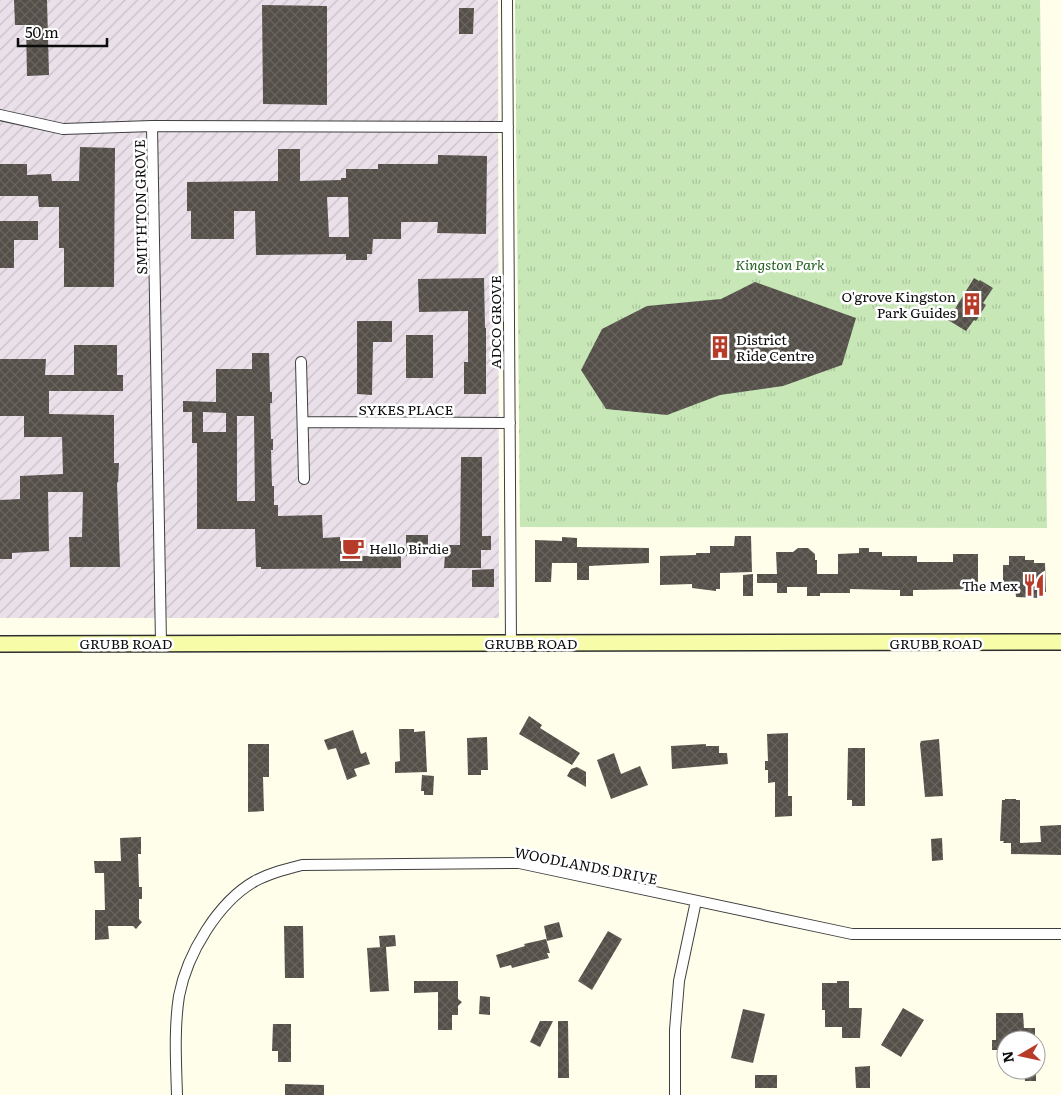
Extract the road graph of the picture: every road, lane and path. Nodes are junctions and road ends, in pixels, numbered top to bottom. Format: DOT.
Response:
graph roads {
  1 [pos="506,0"];
  2 [pos="0,115"];
  3 [pos="152,126"];
  4 [pos="508,126"];
  5 [pos="302,362"];
  6 [pos="303,422"];
  7 [pos="510,423"];
  8 [pos="304,479"];
  9 [pos="1061,642"];
  10 [pos="511,643"];
  11 [pos="0,644"];
  12 [pos="161,644"];
  13 [pos="696,901"];
  14 [pos="1061,934"];
  15 [pos="177,1095"];
  16 [pos="675,1095"];
  1 -- 4 [label="street, ADCO GROVE"];
  2 -- 3 [label="street"];
  3 -- 4 [label="street, SMITHTON GROVE"];
  3 -- 12 [label="street, SMITHTON GROVE"];
  4 -- 7 [label="street, ADCO GROVE"];
  5 -- 6 [label="street"];
  6 -- 7 [label="street, SYKES PLACE"];
  6 -- 8 [label="street"];
  7 -- 10 [label="street, ADCO GROVE"];
  9 -- 10 [label="main road, GRUBB ROAD"];
  10 -- 12 [label="main road, GRUBB ROAD"];
  11 -- 12 [label="main road, GRUBB ROAD"];
  13 -- 14 [label="street, WOODLANDS DRIVE"];
  13 -- 15 [label="street, WOODLANDS DRIVE"];
  13 -- 16 [label="street"];
}
